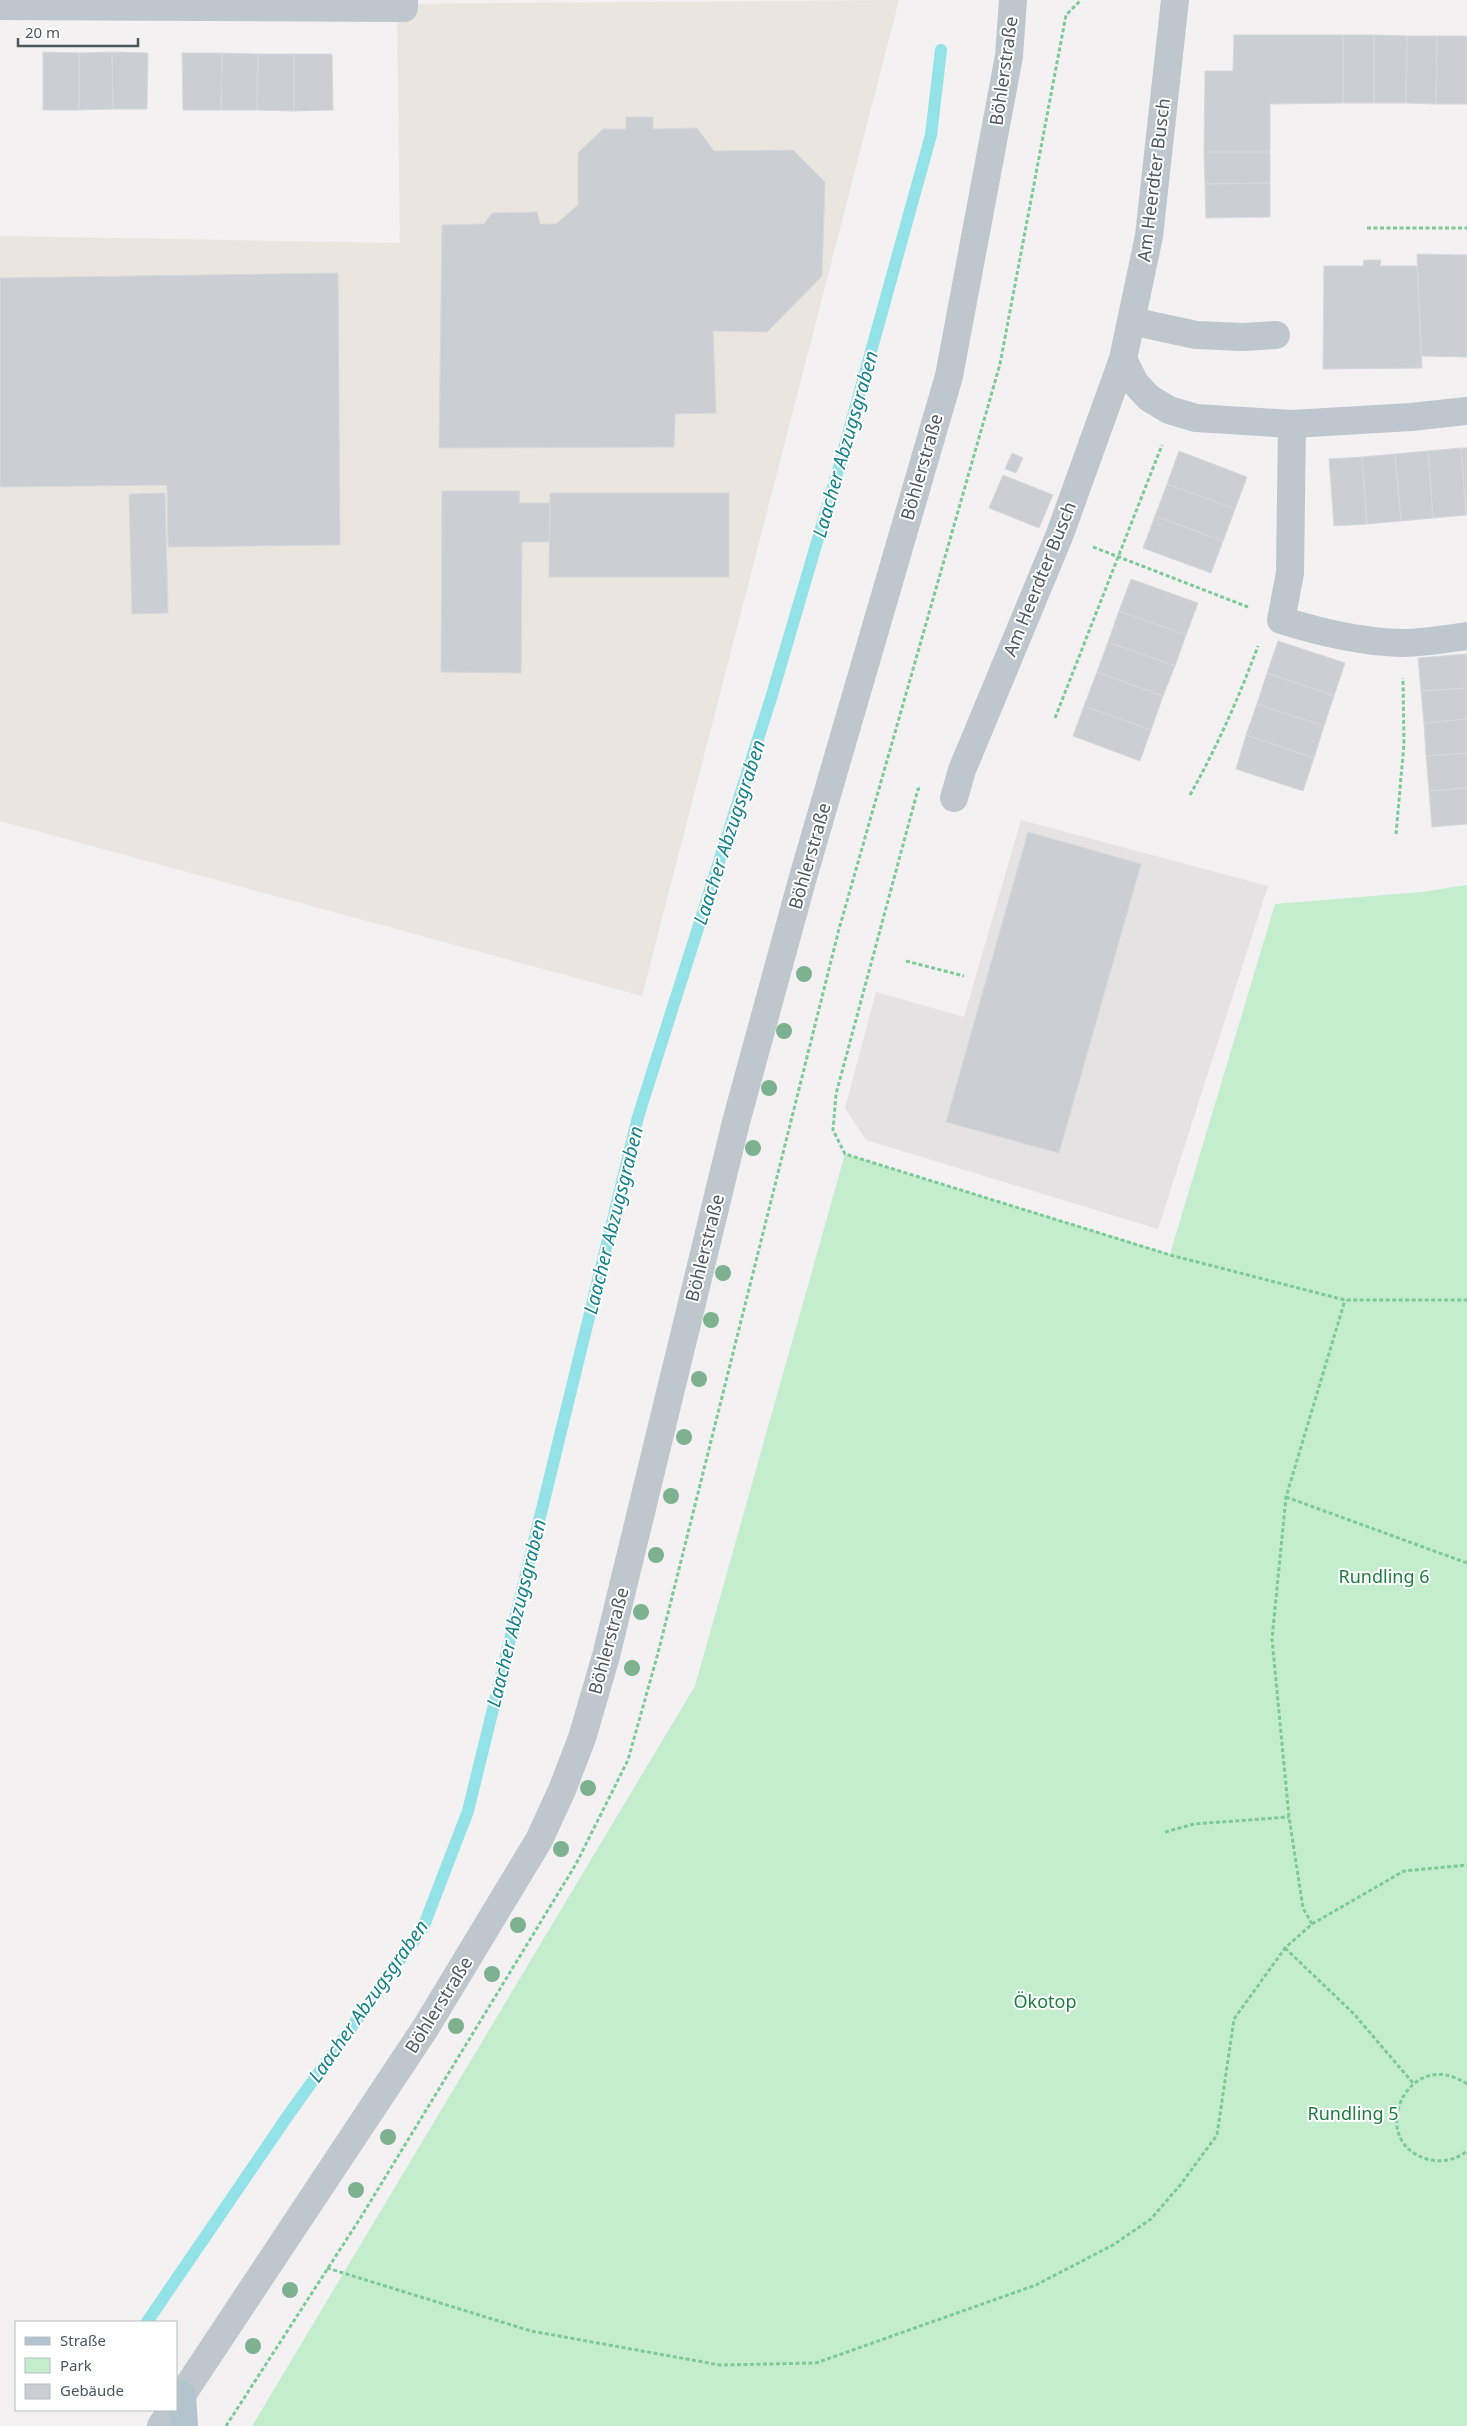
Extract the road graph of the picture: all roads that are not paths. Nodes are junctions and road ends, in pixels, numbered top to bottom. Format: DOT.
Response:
graph roads {
  1 [pos="404,0"];
  2 [pos="1013,0"];
  3 [pos="1176,0"];
  4 [pos="0,6"];
  5 [pos="1131,322"];
  6 [pos="1276,335"];
  7 [pos="1123,359"];
  8 [pos="1467,411"];
  9 [pos="1292,424"];
  10 [pos="1467,636"];
  11 [pos="954,798"];
  12 [pos="178,2401"];
  13 [pos="178,2406"];
  14 [pos="171,2411"];
  15 [pos="161,2426"];
  16 [pos="184,2426"];
  1 -- 4 [label="street"];
  2 -- 12 [label="street, Böhlerstraße"];
  3 -- 5 [label="street, Am Heerdter Busch"];
  5 -- 6 [label="street"];
  5 -- 7 [label="street, Am Heerdter Busch"];
  7 -- 9 [label="street"];
  7 -- 11 [label="street, Am Heerdter Busch"];
  8 -- 9 [label="street"];
  9 -- 10 [label="street"];
  13 -- 16 [label="main road"];
  14 -- 15 [label="street, Böhlerstraße"];
}
